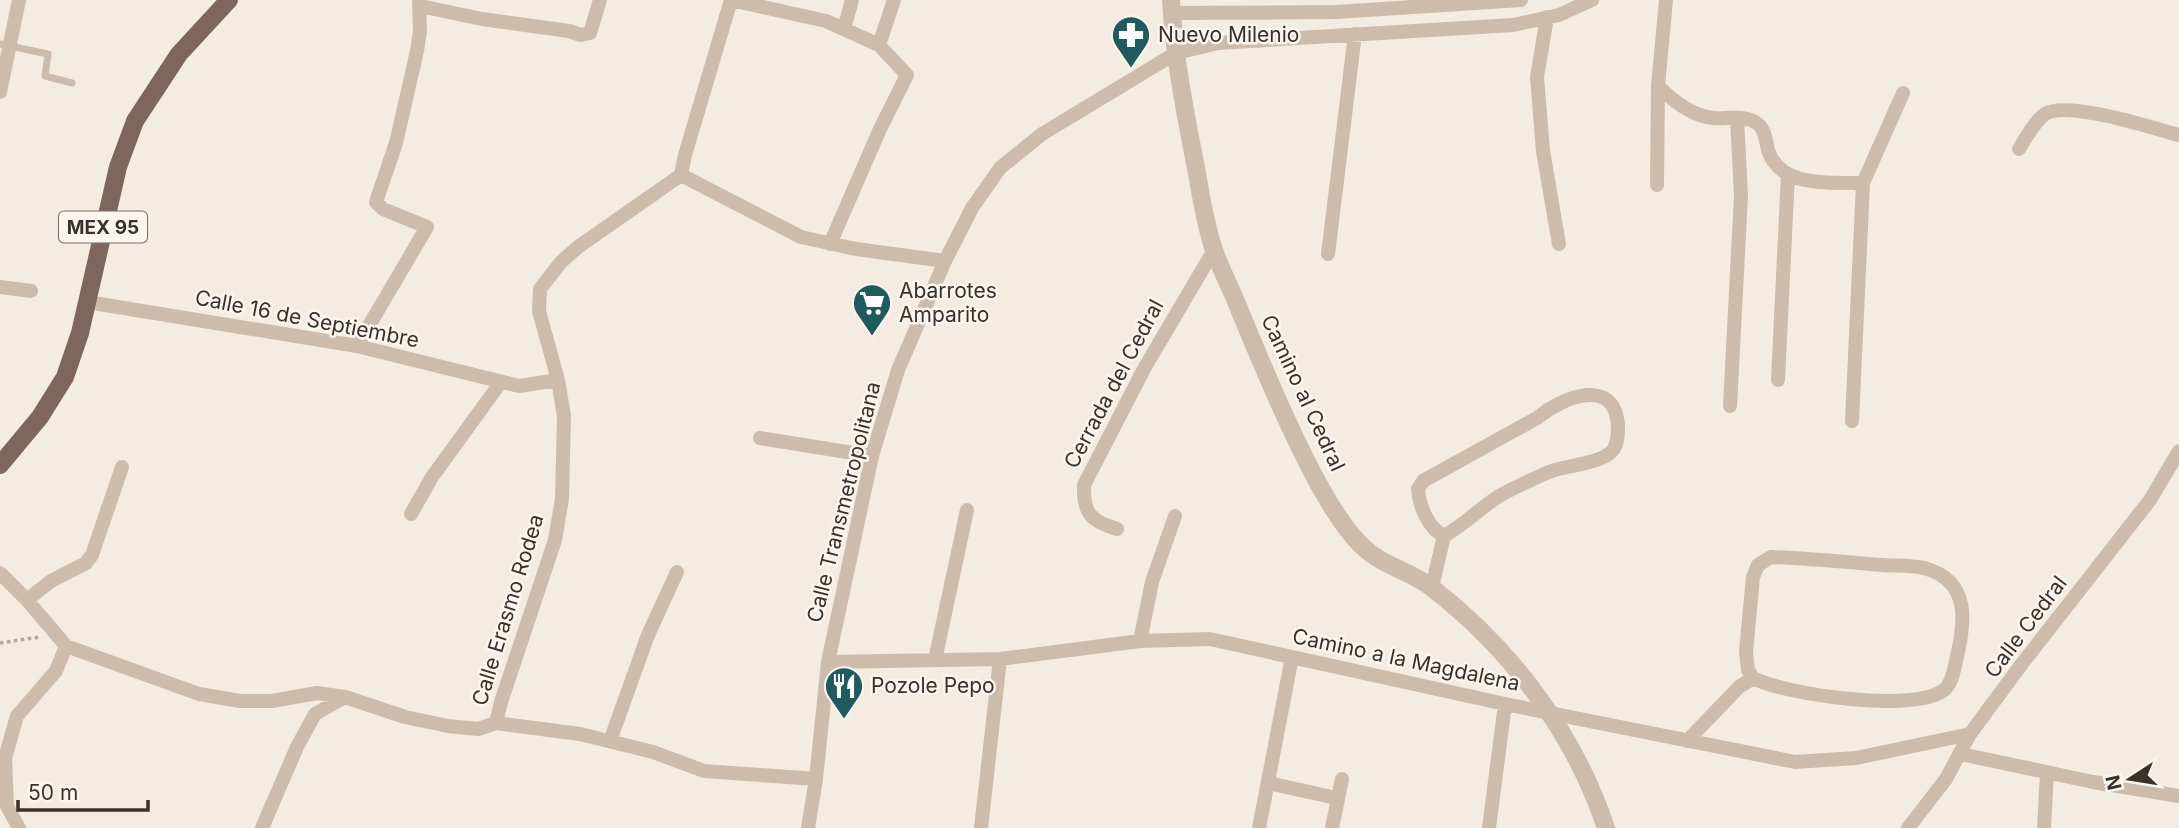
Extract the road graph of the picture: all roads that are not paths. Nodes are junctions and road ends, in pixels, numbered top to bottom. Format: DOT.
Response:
graph roads {
  1 [pos="19,0"];
  2 [pos="229,0"];
  3 [pos="600,0"];
  4 [pos="731,0"];
  5 [pos="852,0"];
  6 [pos="894,0"];
  7 [pos="1521,0"];
  8 [pos="1592,0"];
  9 [pos="1666,0"];
  10 [pos="420,3"];
  11 [pos="1172,7"];
  12 [pos="1547,18"];
  13 [pos="844,29"];
  14 [pos="1354,34"];
  15 [pos="5,45"];
  16 [pos="879,45"];
  17 [pos="1176,53"];
  18 [pos="72,83"];
  19 [pos="1658,86"];
  20 [pos="0,92"];
  21 [pos="1903,93"];
  22 [pos="1737,118"];
  23 [pos="2179,135"];
  24 [pos="2019,149"];
  25 [pos="1788,174"];
  26 [pos="681,175"];
  27 [pos="1863,183"];
  28 [pos="1657,185"];
  29 [pos="830,244"];
  30 [pos="1559,244"];
  31 [pos="1214,250"];
  32 [pos="1328,254"];
  33 [pos="945,261"];
  34 [pos="0,287"];
  35 [pos="32,291"];
  36 [pos="87,302"];
  37 [pos="357,345"];
  38 [pos="558,380"];
  39 [pos="1778,380"];
  40 [pos="501,382"];
  41 [pos="1730,407"];
  42 [pos="1852,421"];
  43 [pos="760,438"];
  44 [pos="2179,452"];
  45 [pos="872,456"];
  46 [pos="0,465"];
  47 [pos="122,467"];
  48 [pos="967,510"];
  49 [pos="411,514"];
  50 [pos="1175,516"];
  51 [pos="1117,528"];
  52 [pos="1444,536"];
  53 [pos="677,572"];
  54 [pos="0,573"];
  55 [pos="1432,587"];
  56 [pos="27,600"];
  57 [pos="61,640"];
  58 [pos="1140,641"];
  59 [pos="1292,656"];
  60 [pos="1000,659"];
  61 [pos="935,660"];
  62 [pos="828,662"];
  63 [pos="1753,678"];
  64 [pos="345,697"];
  65 [pos="1505,704"];
  66 [pos="1549,712"];
  67 [pos="496,723"];
  68 [pos="1970,734"];
  69 [pos="610,741"];
  70 [pos="1687,741"];
  71 [pos="1961,754"];
  72 [pos="2047,772"];
  73 [pos="816,779"];
  74 [pos="1342,779"];
  75 [pos="1269,783"];
  76 [pos="2179,796"];
  77 [pos="1336,798"];
  78 [pos="19,828"];
  79 [pos="262,828"];
  80 [pos="808,828"];
  81 [pos="981,828"];
  82 [pos="1259,828"];
  83 [pos="1332,828"];
  84 [pos="1489,828"];
  85 [pos="1606,828"];
  86 [pos="1908,828"];
  87 [pos="2044,828"];
  1 -- 15 [label="street"];
  2 -- 36 [label="main road, MEX 95"];
  3 -- 10 [label="street"];
  4 -- 13 [label="street"];
  4 -- 26 [label="street"];
  5 -- 13 [label="street"];
  6 -- 16 [label="street"];
  7 -- 11 [label="street"];
  8 -- 12 [label="street, Calle Transmetropolitana"];
  9 -- 19 [label="street"];
  10 -- 37 [label="street"];
  11 -- 17 [label="street, Camino al Cedral"];
  12 -- 14 [label="street, Calle Transmetropolitana"];
  12 -- 30 [label="street"];
  13 -- 16 [label="street"];
  14 -- 17 [label="street, Calle Transmetropolitana"];
  14 -- 32 [label="street"];
  15 -- 18 [label="lane"];
  15 -- 20 [label="street"];
  16 -- 29 [label="street"];
  17 -- 31 [label="street, Camino al Cedral"];
  17 -- 33 [label="street, Calle Transmetropolitana"];
  19 -- 22 [label="street"];
  19 -- 28 [label="street"];
  21 -- 27 [label="street"];
  22 -- 25 [label="street"];
  22 -- 41 [label="street"];
  23 -- 24 [label="street"];
  25 -- 27 [label="street"];
  25 -- 39 [label="street"];
  26 -- 29 [label="street"];
  26 -- 38 [label="street, Calle Erasmo Rodea"];
  27 -- 42 [label="street"];
  29 -- 33 [label="street"];
  31 -- 51 [label="street, Cerrada del Cedral"];
  31 -- 55 [label="street, Camino al Cedral"];
  33 -- 45 [label="street, Calle Transmetropolitana"];
  34 -- 35 [label="street"];
  36 -- 37 [label="street, Calle 16 de Septiembre"];
  36 -- 46 [label="main road, MEX 95"];
  37 -- 40 [label="street, Calle 16 de Septiembre"];
  38 -- 40 [label="street, Calle 16 de Septiembre"];
  38 -- 67 [label="street, Calle Erasmo Rodea"];
  40 -- 49 [label="street"];
  43 -- 45 [label="street"];
  44 -- 68 [label="street, Calle Cedral"];
  45 -- 62 [label="street, Calle Transmetropolitana"];
  47 -- 56 [label="street"];
  48 -- 61 [label="street"];
  50 -- 58 [label="street"];
  52 -- 52 [label="street"];
  52 -- 55 [label="street"];
  53 -- 69 [label="street"];
  54 -- 56 [label="street"];
  55 -- 66 [label="street, Camino al Cedral"];
  56 -- 57 [label="street"];
  57 -- 64 [label="street"];
  57 -- 78 [label="street"];
  58 -- 59 [label="street, Camino a la Magdalena"];
  58 -- 60 [label="street, Camino a la Magdalena"];
  59 -- 65 [label="street, Camino a la Magdalena"];
  59 -- 75 [label="street"];
  60 -- 61 [label="street, Camino a la Magdalena"];
  60 -- 81 [label="street"];
  61 -- 62 [label="street, Camino a la Magdalena"];
  62 -- 73 [label="street, Calle Transmetropolitana"];
  63 -- 63 [label="street"];
  63 -- 70 [label="street"];
  64 -- 67 [label="street"];
  64 -- 79 [label="street"];
  65 -- 66 [label="street, Camino a la Magdalena"];
  65 -- 84 [label="street"];
  66 -- 70 [label="street, Camino a la Magdalena"];
  66 -- 85 [label="street, Camino al Cedral"];
  67 -- 69 [label="street"];
  68 -- 70 [label="street, Camino a la Magdalena"];
  68 -- 71 [label="street, Calle Cedral"];
  69 -- 73 [label="street"];
  71 -- 72 [label="street"];
  71 -- 86 [label="street, Calle Cedral"];
  72 -- 76 [label="street"];
  72 -- 87 [label="street"];
  73 -- 80 [label="street, Calle Transmetropolitana"];
  74 -- 77 [label="street"];
  75 -- 77 [label="street"];
  75 -- 82 [label="street"];
  77 -- 83 [label="street"];
}
